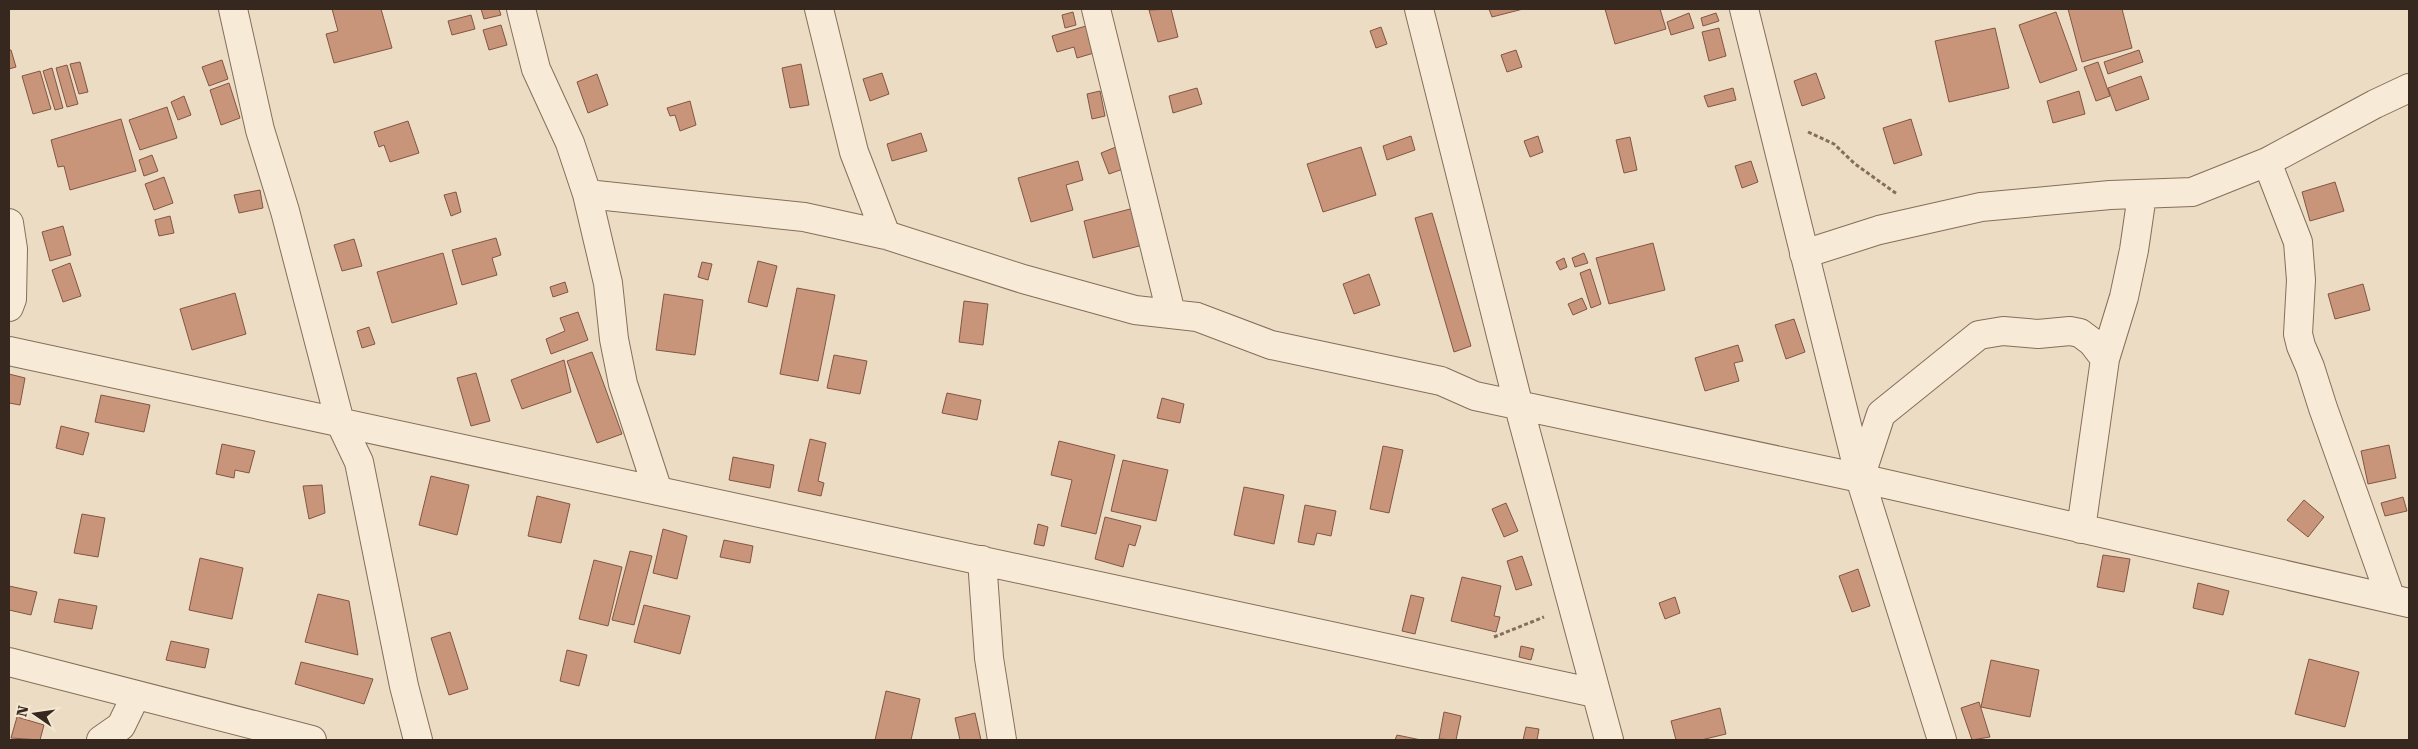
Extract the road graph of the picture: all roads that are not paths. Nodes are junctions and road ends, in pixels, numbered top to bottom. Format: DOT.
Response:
graph roads {
  1 [pos="233,9"];
  2 [pos="521,9"];
  3 [pos="819,9"];
  4 [pos="1096,9"];
  5 [pos="1419,9"];
  6 [pos="1744,9"];
  7 [pos="2409,88"];
  8 [pos="2267,162"];
  9 [pos="587,194"];
  10 [pos="2142,195"];
  11 [pos="9,223"];
  12 [pos="886,235"];
  13 [pos="1804,254"];
  14 [pos="9,307"];
  15 [pos="1172,313"];
  16 [pos="9,351"];
  17 [pos="2105,358"];
  18 [pos="1518,404"];
  19 [pos="340,422"];
  20 [pos="1860,478"];
  21 [pos="658,491"];
  22 [pos="2080,529"];
  23 [pos="982,560"];
  24 [pos="2400,601"];
  25 [pos="9,662"];
  26 [pos="1595,693"];
  27 [pos="136,695"];
  28 [pos="101,740"];
  29 [pos="312,740"];
  30 [pos="418,740"];
  31 [pos="1002,740"];
  32 [pos="1609,740"];
  33 [pos="1942,740"];
  1 -- 19 [label="street"];
  2 -- 9 [label="street"];
  3 -- 12 [label="street"];
  4 -- 15 [label="street"];
  5 -- 18 [label="street"];
  6 -- 13 [label="street"];
  7 -- 8 [label="street"];
  8 -- 10 [label="street"];
  8 -- 24 [label="street"];
  9 -- 12 [label="street"];
  9 -- 21 [label="street"];
  10 -- 13 [label="street"];
  10 -- 17 [label="street"];
  11 -- 14 [label="street"];
  12 -- 15 [label="street"];
  13 -- 20 [label="street"];
  15 -- 18 [label="street"];
  16 -- 19 [label="street"];
  17 -- 20 [label="street"];
  17 -- 22 [label="street"];
  18 -- 20 [label="street"];
  18 -- 26 [label="street"];
  19 -- 21 [label="street"];
  19 -- 30 [label="street"];
  20 -- 22 [label="street"];
  20 -- 33 [label="street"];
  21 -- 23 [label="street"];
  22 -- 24 [label="street"];
  23 -- 26 [label="street"];
  23 -- 31 [label="street"];
  25 -- 27 [label="street"];
  26 -- 32 [label="street"];
  27 -- 28 [label="street"];
  27 -- 29 [label="street"];
}
